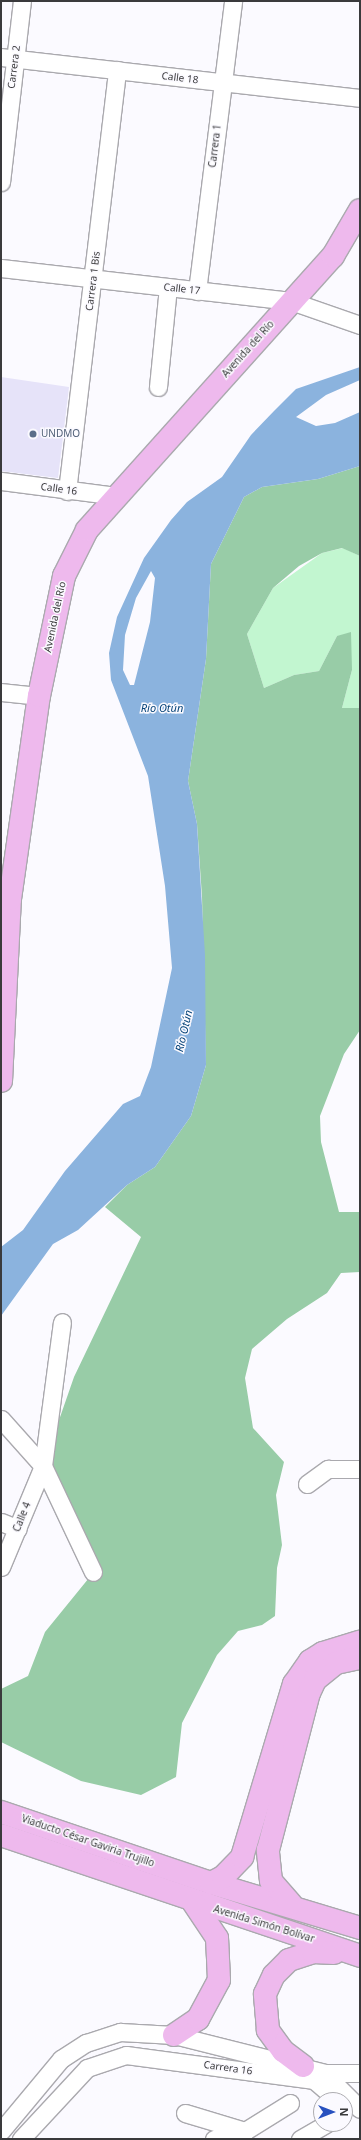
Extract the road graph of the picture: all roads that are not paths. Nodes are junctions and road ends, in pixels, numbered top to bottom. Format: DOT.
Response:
graph roads {
  1 [pos="22,1"];
  2 [pos="233,1"];
  3 [pos="8,58"];
  4 [pos="117,70"];
  5 [pos="223,82"];
  6 [pos="360,98"];
  7 [pos="1,182"];
  8 [pos="360,210"];
  9 [pos="1,268"];
  10 [pos="94,279"];
  11 [pos="168,287"];
  12 [pos="197,291"];
  13 [pos="291,301"];
  14 [pos="360,325"];
  15 [pos="158,387"];
  16 [pos="1,481"];
  17 [pos="67,491"];
  18 [pos="117,496"];
  19 [pos="1,692"];
  20 [pos="39,696"];
  21 [pos="6,898"];
  22 [pos="1,1081"];
  23 [pos="62,1322"];
  24 [pos="1,1419"];
  25 [pos="43,1466"];
  26 [pos="360,1469"];
  27 [pos="307,1484"];
  28 [pos="1,1522"];
  29 [pos="18,1529"];
  30 [pos="1,1567"];
  31 [pos="93,1572"];
  32 [pos="360,1642"];
  33 [pos="360,1658"];
  34 [pos="1,1812"];
  35 [pos="1,1835"];
  36 [pos="210,1883"];
  37 [pos="193,1902"];
  38 [pos="291,1904"];
  39 [pos="360,1928"];
  40 [pos="360,1956"];
  41 [pos="360,1959"];
  42 [pos="174,2035"];
  43 [pos="314,2073"];
  44 [pos="360,2073"];
  45 [pos="319,2092"];
  46 [pos="333,2092"];
  47 [pos="333,2092"];
  48 [pos="290,2102"];
  49 [pos="185,2113"];
  50 [pos="1,2131"];
  51 [pos="248,2135"];
  52 [pos="21,2139"];
  53 [pos="214,2139"];
  1 -- 3 [label="street, Carrera 2"];
  2 -- 5 [label="street, Carrera 1"];
  3 -- 4 [label="street, Calle 18"];
  3 -- 7 [label="street, Carrera 2"];
  4 -- 5 [label="street, Calle 18"];
  4 -- 10 [label="street, Carrera 1 Bis"];
  5 -- 6 [label="street, Calle 18"];
  5 -- 12 [label="street, Carrera 1"];
  8 -- 13 [label="main road, Avenida del Río"];
  9 -- 10 [label="street, Calle 17"];
  10 -- 11 [label="street, Calle 17"];
  10 -- 17 [label="street, Carrera 1 Bis"];
  11 -- 12 [label="street, Calle 17"];
  11 -- 15 [label="street"];
  12 -- 13 [label="street, Calle 17"];
  13 -- 14 [label="street, Calle 17"];
  13 -- 18 [label="main road, Avenida del Río"];
  16 -- 17 [label="street, Calle 16"];
  17 -- 18 [label="street, Calle 16"];
  18 -- 20 [label="main road, Avenida del Río"];
  19 -- 20 [label="street"];
  20 -- 21 [label="main road, Avenida del Río"];
  21 -- 22 [label="main road, Avenida del Río"];
  23 -- 25 [label="street, Calle 4"];
  24 -- 25 [label="street"];
  25 -- 29 [label="street, Calle 4"];
  25 -- 31 [label="street"];
  26 -- 27 [label="street"];
  28 -- 29 [label="street"];
  29 -- 30 [label="street, Calle 4"];
  32 -- 36 [label="main road"];
  33 -- 38 [label="main road"];
  34 -- 36 [label="main road, Viaducto César Gaviria Trujillo"];
  35 -- 37 [label="main road, Avenida Simón Bolívar"];
  36 -- 38 [label="main road"];
  37 -- 40 [label="main road, Avenida Simón Bolívar"];
  37 -- 42 [label="main road"];
  38 -- 39 [label="main road"];
  41 -- 43 [label="main road"];
  42 -- 43 [label="street"];
  42 -- 50 [label="street"];
  43 -- 44 [label="street"];
  43 -- 45 [label="street"];
  43 -- 46 [label="street"];
  43 -- 47 [label="street"];
  43 -- 52 [label="street, Carrera 16"];
  48 -- 51 [label="street"];
  49 -- 51 [label="street"];
  51 -- 53 [label="street"];
}
